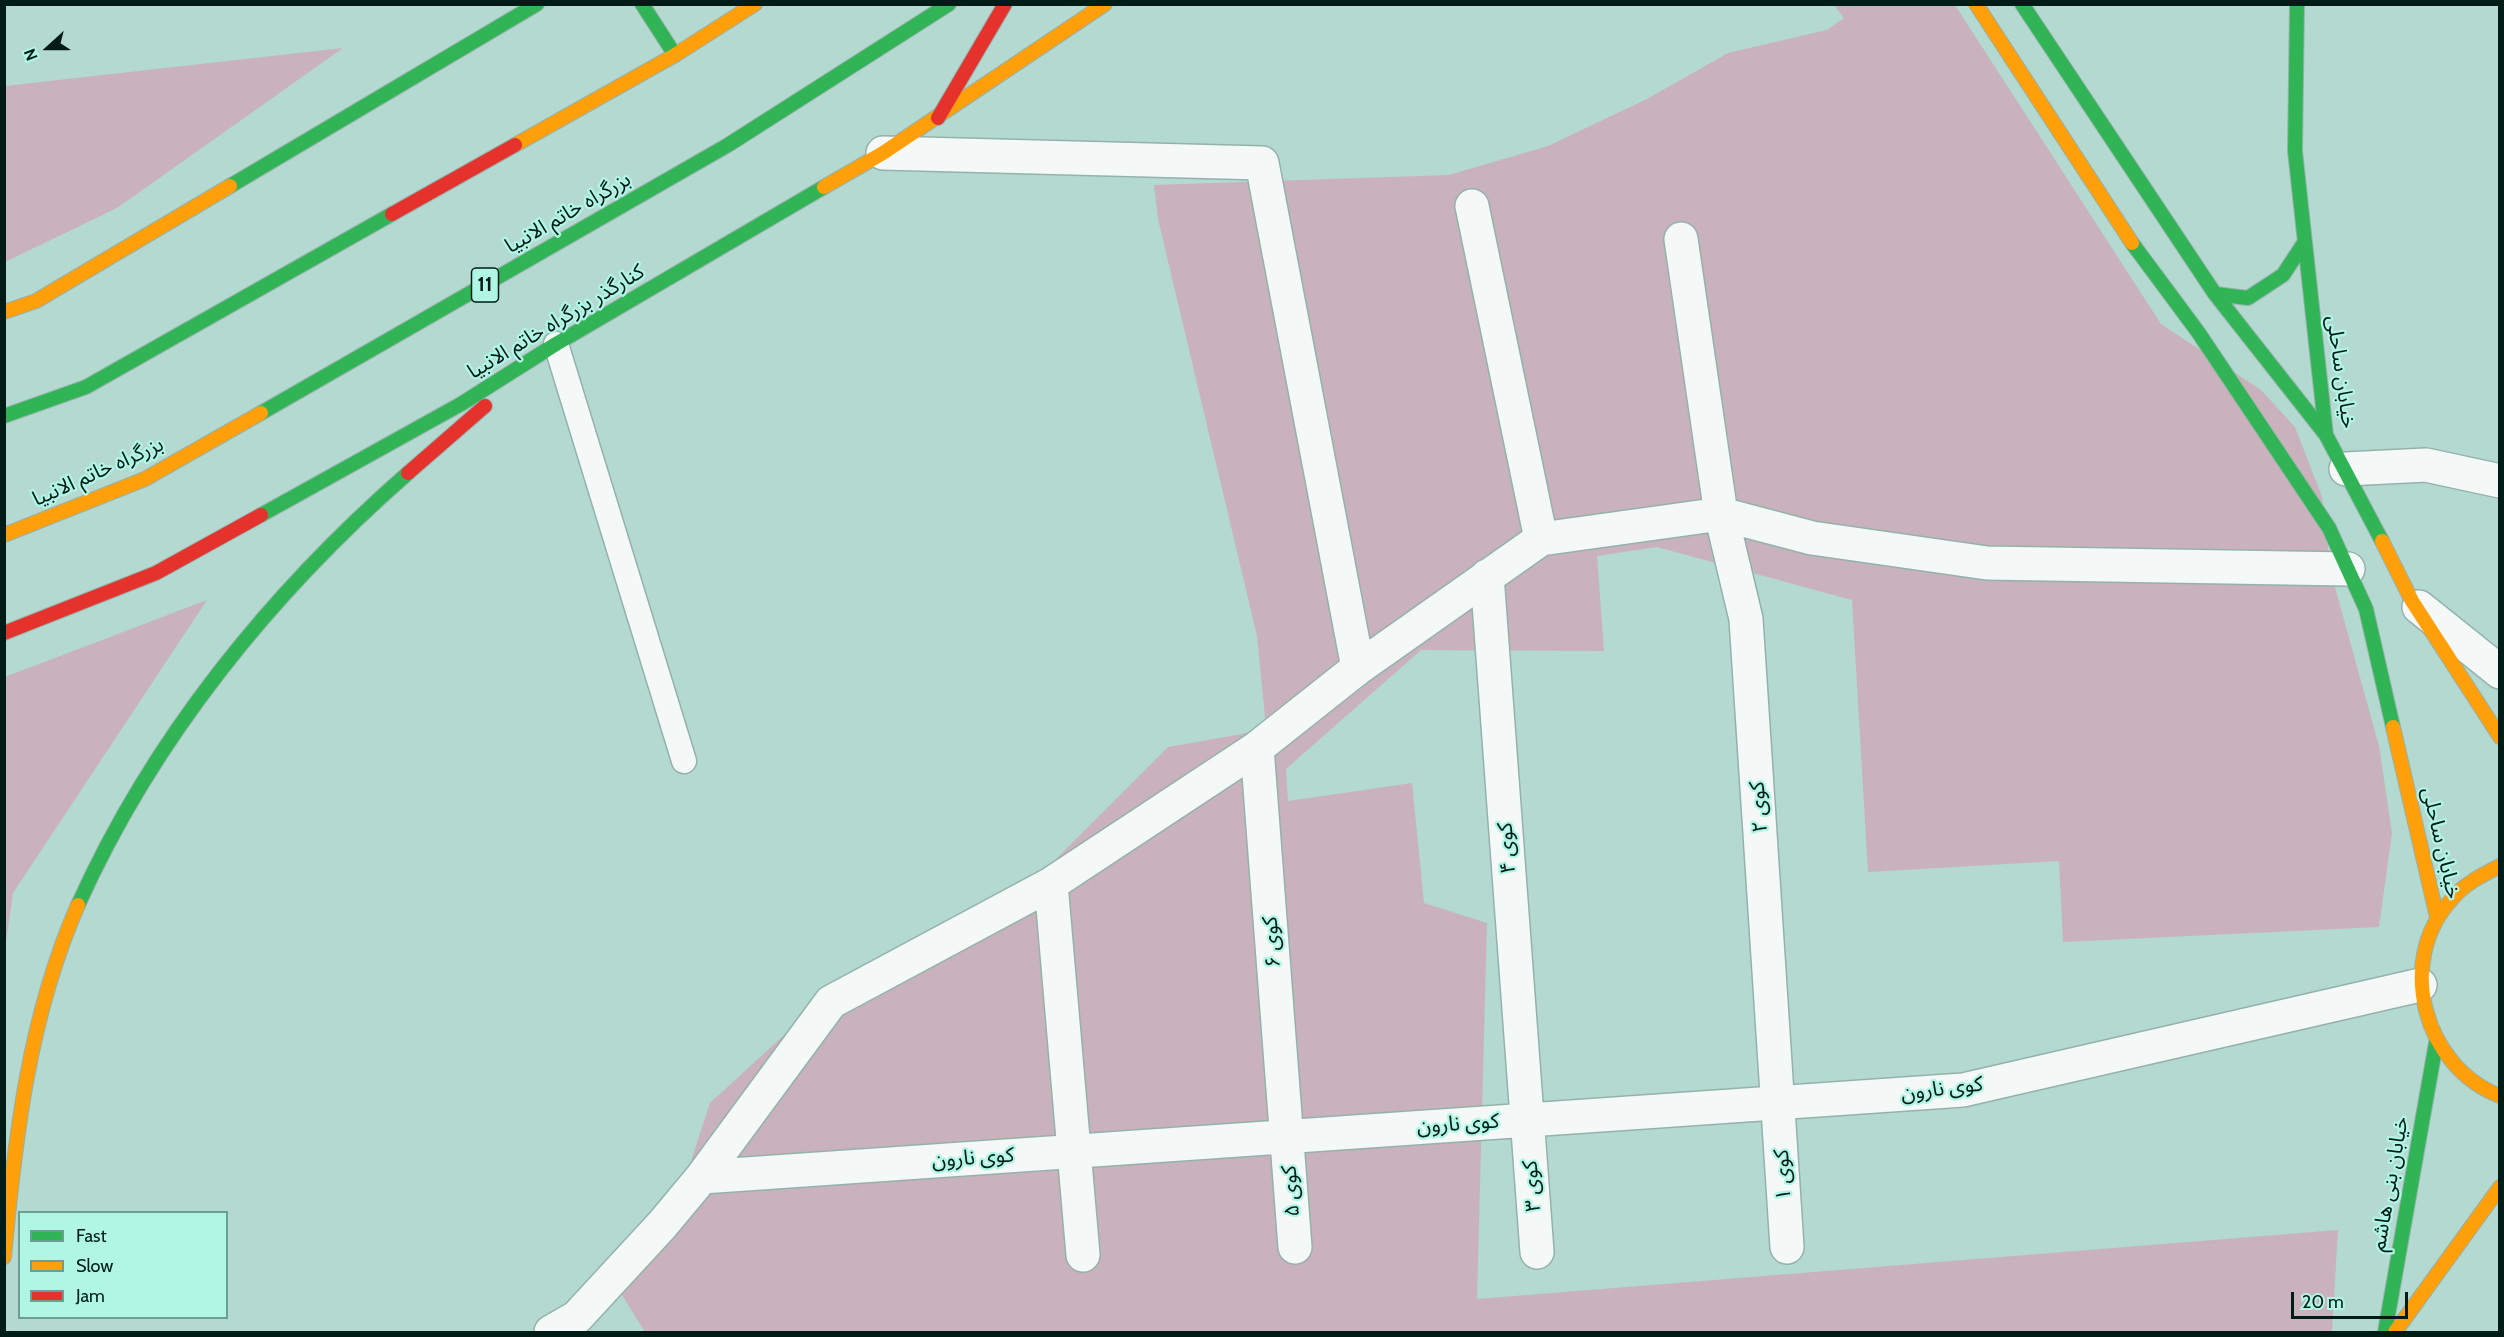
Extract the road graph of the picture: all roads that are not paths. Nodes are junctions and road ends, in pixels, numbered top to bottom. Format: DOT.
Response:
graph roads {
  1 [pos="537,4"];
  2 [pos="642,4"];
  3 [pos="755,4"];
  4 [pos="949,4"];
  5 [pos="1005,4"];
  6 [pos="1105,4"];
  7 [pos="1976,4"];
  8 [pos="2022,4"];
  9 [pos="2297,4"];
  10 [pos="675,55"];
  11 [pos="938,118"];
  12 [pos="883,153"];
  13 [pos="1472,206"];
  14 [pos="1681,239"];
  15 [pos="2304,243"];
  16 [pos="2215,294"];
  17 [pos="4,312"];
  18 [pos="556,344"];
  19 [pos="4,416"];
  20 [pos="2325,435"];
  21 [pos="2346,469"];
  22 [pos="2499,481"];
  23 [pos="1721,514"];
  24 [pos="4,535"];
  25 [pos="1541,538"];
  26 [pos="2348,569"];
  27 [pos="1487,576"];
  28 [pos="2412,601"];
  29 [pos="4,633"];
  30 [pos="1358,668"];
  31 [pos="2499,672"];
  32 [pos="2499,736"];
  33 [pos="1257,748"];
  34 [pos="684,761"];
  35 [pos="2499,866"];
  36 [pos="1052,884"];
  37 [pos="2437,917"];
  38 [pos="2420,985"];
  39 [pos="2436,1043"];
  40 [pos="2499,1096"];
  41 [pos="1779,1103"];
  42 [pos="1528,1119"];
  43 [pos="1287,1136"];
  44 [pos="1073,1151"];
  45 [pos="702,1177"];
  46 [pos="2499,1187"];
  47 [pos="1295,1247"];
  48 [pos="1787,1247"];
  49 [pos="1537,1252"];
  50 [pos="1083,1255"];
  51 [pos="4,1257"];
  52 [pos="551,1332"];
  53 [pos="2385,1332"];
  54 [pos="2395,1332"];
  1 -- 17 [label="main road"];
  2 -- 10 [label="main road"];
  3 -- 10 [label="main road"];
  4 -- 24 [label="main road, بزرگراه خاتم الانبیا / 11"];
  5 -- 11 [label="main road"];
  6 -- 11 [label="main road, کنارگذر بزرگراه خاتم الانبیا"];
  7 -- 26 [label="main road, خیابان ساحلی"];
  8 -- 16 [label="main road"];
  9 -- 15 [label="main road, خیابان ساحلی"];
  10 -- 19 [label="main road"];
  11 -- 12 [label="main road, کنارگذر بزرگراه خاتم الانبیا"];
  12 -- 18 [label="main road, کنارگذر بزرگراه خاتم الانبیا"];
  12 -- 30 [label="street"];
  13 -- 25 [label="street"];
  14 -- 23 [label="street, کوی ۲"];
  15 -- 16 [label="main road"];
  15 -- 20 [label="main road, خیابان ساحلی"];
  16 -- 20 [label="main road"];
  18 -- 29 [label="main road, کنارگذر بزرگراه خاتم الانبیا"];
  18 -- 34 [label="lane"];
  18 -- 51 [label="main road"];
  20 -- 21 [label="main road, خیابان ساحلی"];
  21 -- 22 [label="street"];
  21 -- 28 [label="main road, خیابان ساحلی"];
  23 -- 25 [label="street"];
  23 -- 26 [label="street"];
  23 -- 41 [label="street, کوی ۲"];
  25 -- 27 [label="street"];
  26 -- 37 [label="main road, خیابان ساحلی"];
  27 -- 30 [label="street"];
  27 -- 42 [label="street, کوی ۴"];
  28 -- 31 [label="street"];
  28 -- 32 [label="main road, خیابان ساحلی"];
  30 -- 33 [label="street"];
  33 -- 36 [label="street"];
  33 -- 43 [label="street, کوی ۶"];
  35 -- 37 [label="main road"];
  36 -- 44 [label="street"];
  36 -- 45 [label="street"];
  37 -- 38 [label="main road"];
  38 -- 39 [label="main road"];
  38 -- 41 [label="street, کوی نارون"];
  39 -- 40 [label="main road"];
  39 -- 53 [label="main road, خیابان بنی هاشم"];
  41 -- 42 [label="street, کوی نارون"];
  41 -- 48 [label="street, کوی ۱"];
  42 -- 43 [label="street, کوی نارون"];
  42 -- 49 [label="street, کوی ۳"];
  43 -- 44 [label="street, کوی نارون"];
  43 -- 47 [label="street, کوی ۵"];
  44 -- 45 [label="street, کوی نارون"];
  44 -- 50 [label="street"];
  45 -- 52 [label="street"];
  46 -- 54 [label="main road"];
}
